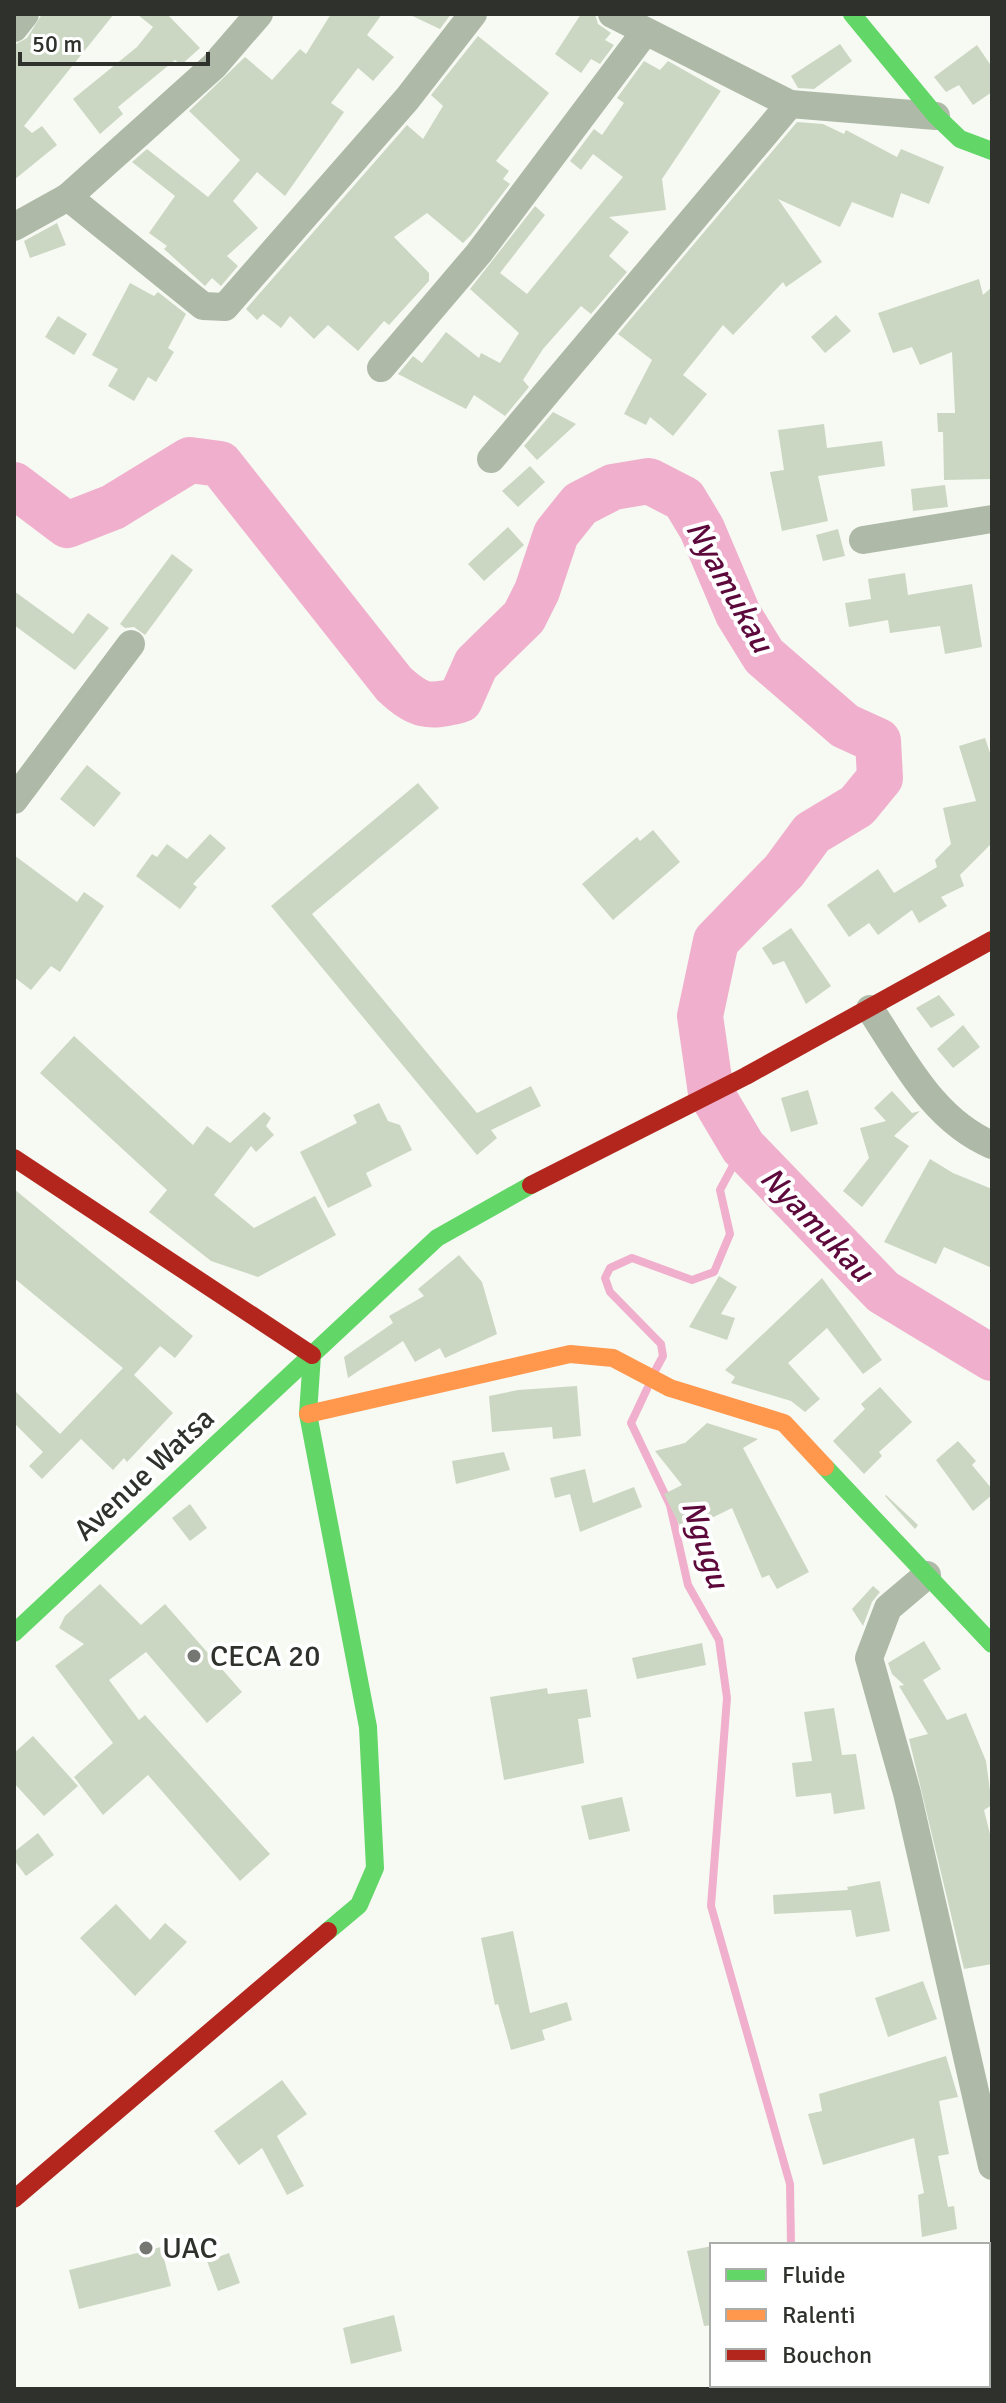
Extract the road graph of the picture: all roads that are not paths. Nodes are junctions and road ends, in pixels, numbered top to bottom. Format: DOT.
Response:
graph roads {
  1 [pos="25,14"];
  2 [pos="259,14"];
  3 [pos="473,14"];
  4 [pos="612,14"];
  5 [pos="852,14"];
  6 [pos="14,28"];
  7 [pos="645,32"];
  8 [pos="790,104"];
  9 [pos="936,116"];
  10 [pos="992,151"];
  11 [pos="68,197"];
  12 [pos="14,227"];
  13 [pos="381,368"];
  14 [pos="491,459"];
  15 [pos="992,519"];
  16 [pos="863,540"];
  17 [pos="131,644"];
  18 [pos="19,784"];
  19 [pos="992,940"];
  20 [pos="870,1009"];
  21 [pos="992,1145"];
  22 [pos="14,1158"];
  23 [pos="312,1355"];
  24 [pos="308,1414"];
  25 [pos="927,1575"];
  26 [pos="14,1633"];
  27 [pos="992,1644"];
  28 [pos="992,2166"];
  29 [pos="14,2199"];
  1 -- 6 [label="street"];
  2 -- 11 [label="street"];
  3 -- 11 [label="street"];
  4 -- 7 [label="street"];
  5 -- 9 [label="street"];
  7 -- 8 [label="street"];
  7 -- 13 [label="street"];
  8 -- 9 [label="street"];
  8 -- 14 [label="street"];
  9 -- 10 [label="street"];
  11 -- 12 [label="street"];
  15 -- 16 [label="street"];
  17 -- 18 [label="street"];
  19 -- 20 [label="street, Avenue Watsa"];
  20 -- 21 [label="street"];
  20 -- 23 [label="street, Avenue Watsa"];
  22 -- 23 [label="street"];
  23 -- 24 [label="street"];
  23 -- 26 [label="street, Avenue Watsa"];
  24 -- 25 [label="street"];
  24 -- 29 [label="street"];
  25 -- 27 [label="street"];
  25 -- 28 [label="street"];
}
